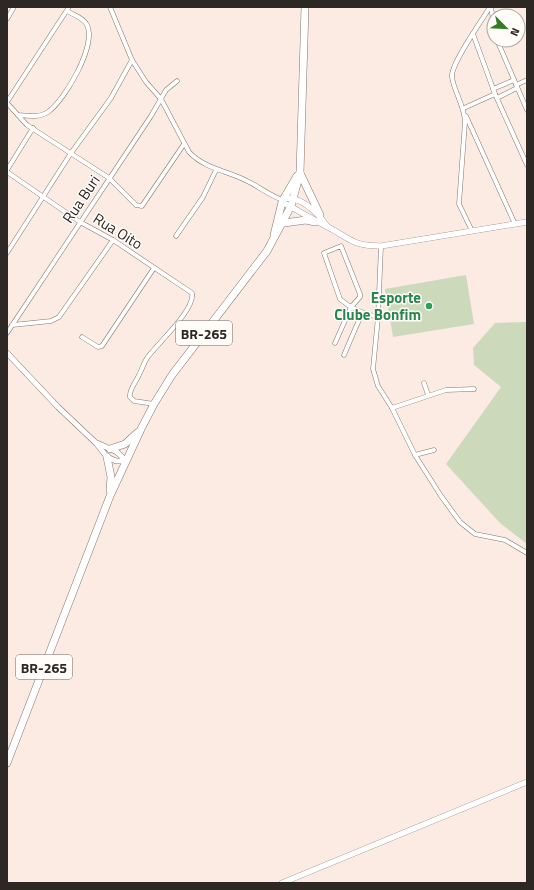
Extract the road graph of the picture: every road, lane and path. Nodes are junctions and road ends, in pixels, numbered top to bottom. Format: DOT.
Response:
graph roads {
  1 [pos="14,7"];
  2 [pos="110,7"];
  3 [pos="305,7"];
  4 [pos="490,7"];
  5 [pos="68,9"];
  6 [pos="7,19"];
  7 [pos="473,34"];
  8 [pos="501,48"];
  9 [pos="132,60"];
  10 [pos="527,80"];
  11 [pos="177,81"];
  12 [pos="516,84"];
  13 [pos="493,89"];
  14 [pos="496,96"];
  15 [pos="161,99"];
  16 [pos="7,102"];
  17 [pos="464,110"];
  18 [pos="527,110"];
  19 [pos="18,114"];
  20 [pos="33,128"];
  21 [pos="184,144"];
  22 [pos="71,153"];
  23 [pos="527,165"];
  24 [pos="216,170"];
  25 [pos="7,171"];
  26 [pos="300,173"];
  27 [pos="109,178"];
  28 [pos="45,196"];
  29 [pos="294,198"];
  30 [pos="283,200"];
  31 [pos="291,206"];
  32 [pos="320,215"];
  33 [pos="80,222"];
  34 [pos="315,222"];
  35 [pos="527,222"];
  36 [pos="284,223"];
  37 [pos="515,224"];
  38 [pos="327,226"];
  39 [pos="472,231"];
  40 [pos="176,236"];
  41 [pos="113,240"];
  42 [pos="273,241"];
  43 [pos="381,246"];
  44 [pos="7,253"];
  45 [pos="154,268"];
  46 [pos="351,307"];
  47 [pos="362,313"];
  48 [pos="378,318"];
  49 [pos="12,326"];
  50 [pos="7,333"];
  51 [pos="82,337"];
  52 [pos="335,343"];
  53 [pos="7,353"];
  54 [pos="344,354"];
  55 [pos="424,383"];
  56 [pos="474,389"];
  57 [pos="428,395"];
  58 [pos="154,404"];
  59 [pos="392,408"];
  60 [pos="141,429"];
  61 [pos="96,443"];
  62 [pos="110,449"];
  63 [pos="434,450"];
  64 [pos="415,455"];
  65 [pos="107,457"];
  66 [pos="126,461"];
  67 [pos="110,496"];
  68 [pos="527,553"];
  69 [pos="7,763"];
  70 [pos="527,782"];
  71 [pos="282,883"];
  1 -- 6 [label="street"];
  2 -- 9 [label="street"];
  3 -- 26 [label="highway, BR-265"];
  4 -- 7 [label="street"];
  5 -- 16 [label="street"];
  5 -- 19 [label="street"];
  7 -- 13 [label="street"];
  7 -- 17 [label="street"];
  8 -- 12 [label="street"];
  9 -- 15 [label="street"];
  9 -- 22 [label="street"];
  10 -- 12 [label="street"];
  11 -- 15 [label="street, Rua Buri"];
  12 -- 13 [label="street"];
  12 -- 14 [label="street"];
  12 -- 18 [label="street"];
  13 -- 14 [label="street"];
  14 -- 17 [label="street"];
  14 -- 23 [label="street"];
  15 -- 21 [label="street"];
  15 -- 27 [label="street, Rua Buri"];
  16 -- 19 [label="street"];
  17 -- 37 [label="street"];
  17 -- 39 [label="street"];
  19 -- 20 [label="street"];
  20 -- 22 [label="street"];
  20 -- 25 [label="street"];
  21 -- 24 [label="street"];
  21 -- 27 [label="street"];
  22 -- 27 [label="street"];
  22 -- 28 [label="street"];
  24 -- 30 [label="street"];
  24 -- 40 [label="street"];
  25 -- 28 [label="street, Rua Oito"];
  26 -- 29 [label="highway, BR-265"];
  26 -- 30 [label="highway"];
  26 -- 32 [label="highway"];
  27 -- 33 [label="street, Rua Buri"];
  28 -- 33 [label="street, Rua Oito"];
  28 -- 44 [label="street"];
  29 -- 30 [label="main road"];
  29 -- 31 [label="highway, BR-265"];
  29 -- 32 [label="main road"];
  30 -- 31 [label="main road"];
  30 -- 42 [label="highway"];
  31 -- 34 [label="main road"];
  31 -- 36 [label="highway, BR-265"];
  32 -- 38 [label="main road"];
  33 -- 41 [label="street, Rua Oito"];
  33 -- 49 [label="street, Rua Buri"];
  34 -- 36 [label="highway"];
  34 -- 38 [label="main road"];
  35 -- 37 [label="main road"];
  36 -- 42 [label="highway, BR-265"];
  37 -- 39 [label="main road"];
  38 -- 43 [label="main road"];
  39 -- 43 [label="main road"];
  41 -- 45 [label="street, Rua Oito"];
  41 -- 49 [label="street"];
  42 -- 58 [label="highway, BR-265"];
  43 -- 48 [label="street"];
  45 -- 51 [label="street"];
  45 -- 58 [label="street, Rua Oito"];
  46 -- 46 [label="street"];
  46 -- 47 [label="street"];
  46 -- 52 [label="street"];
  47 -- 48 [label="street"];
  47 -- 54 [label="street"];
  48 -- 59 [label="street"];
  49 -- 50 [label="street, Rua Buri"];
  53 -- 61 [label="street"];
  55 -- 57 [label="street"];
  56 -- 57 [label="street"];
  57 -- 59 [label="street"];
  58 -- 60 [label="highway, BR-265"];
  59 -- 64 [label="street"];
  60 -- 62 [label="highway"];
  60 -- 66 [label="highway, BR-265"];
  61 -- 62 [label="street"];
  61 -- 65 [label="street"];
  62 -- 65 [label="street"];
  62 -- 66 [label="street"];
  63 -- 64 [label="street"];
  64 -- 68 [label="street"];
  65 -- 66 [label="street"];
  65 -- 67 [label="highway"];
  66 -- 67 [label="highway, BR-265"];
  67 -- 69 [label="highway, BR-265"];
  70 -- 71 [label="main road"];
}
